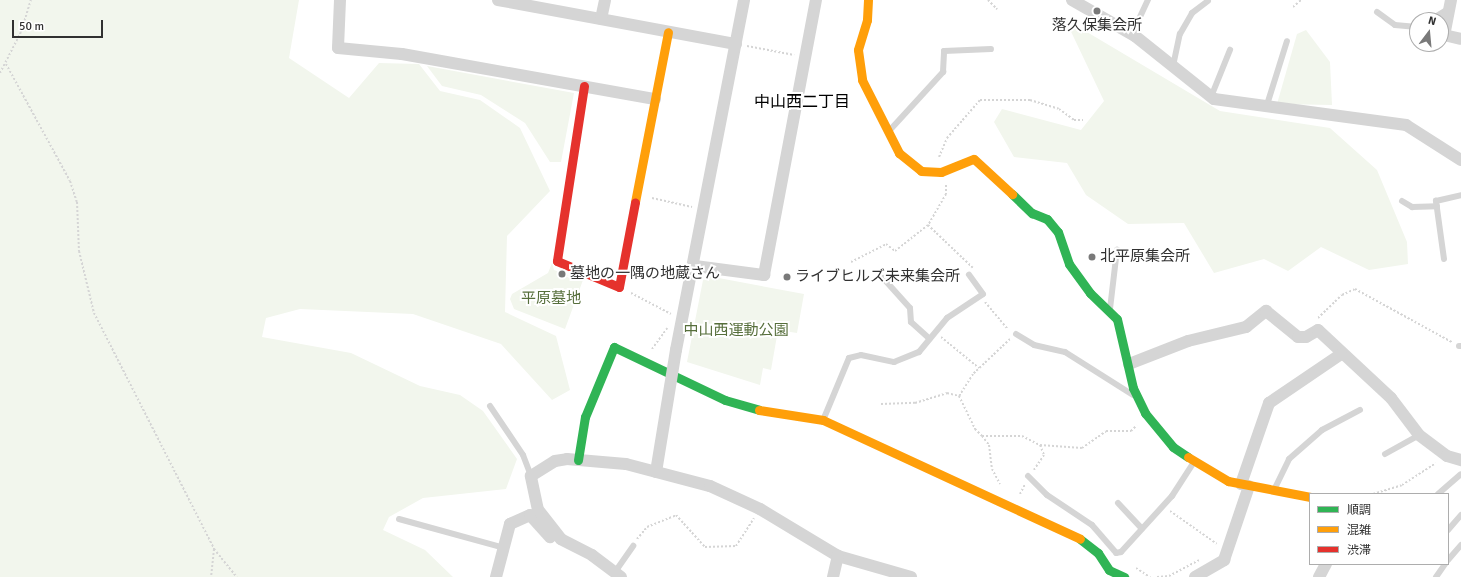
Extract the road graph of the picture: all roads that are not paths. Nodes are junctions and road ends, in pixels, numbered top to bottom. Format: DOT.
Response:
graph roads {
  1 [pos="340,0"];
  2 [pos="498,0"];
  3 [pos="605,0"];
  4 [pos="744,0"];
  5 [pos="816,0"];
  6 [pos="868,0"];
  7 [pos="1072,0"];
  8 [pos="1148,0"];
  9 [pos="1208,2"];
  10 [pos="1450,4"];
  11 [pos="1377,12"];
  12 [pos="1440,12"];
  13 [pos="601,19"];
  14 [pos="1409,26"];
  15 [pos="668,32"];
  16 [pos="1132,34"];
  17 [pos="1461,39"];
  18 [pos="1287,41"];
  19 [pos="736,44"];
  20 [pos="991,49"];
  21 [pos="1230,50"];
  22 [pos="1173,66"];
  23 [pos="584,86"];
  24 [pos="1211,97"];
  25 [pos="655,99"];
  26 [pos="1266,108"];
  27 [pos="888,133"];
  28 [pos="1461,160"];
  29 [pos="1461,195"];
  30 [pos="1402,201"];
  31 [pos="1437,206"];
  32 [pos="1117,249"];
  33 [pos="1444,259"];
  34 [pos="695,266"];
  35 [pos="969,275"];
  36 [pos="882,278"];
  37 [pos="1110,312"];
  38 [pos="1016,334"];
  39 [pos="930,339"];
  40 [pos="1342,354"];
  41 [pos="1129,364"];
  42 [pos="1138,397"];
  43 [pos="490,406"];
  44 [pos="1360,410"];
  45 [pos="824,420"];
  46 [pos="1419,435"];
  47 [pos="1385,454"];
  48 [pos="578,460"];
  49 [pos="1195,460"];
  50 [pos="1461,460"];
  51 [pos="656,472"];
  52 [pos="1461,474"];
  53 [pos="531,476"];
  54 [pos="1028,476"];
  55 [pos="1245,485"];
  56 [pos="1275,488"];
  57 [pos="1439,493"];
  58 [pos="1309,497"];
  59 [pos="1118,503"];
  60 [pos="1461,515"];
  61 [pos="399,519"];
  62 [pos="1449,529"];
  63 [pos="1142,530"];
  64 [pos="1461,545"];
  65 [pos="633,546"];
  66 [pos="504,548"];
  67 [pos="585,551"];
  68 [pos="838,556"];
  69 [pos="1449,559"];
  70 [pos="1325,565"];
  71 [pos="1444,565"];
  72 [pos="618,574"];
  73 [pos="496,577"];
  74 [pos="833,577"];
  75 [pos="910,577"];
  76 [pos="1124,577"];
  77 [pos="1195,577"];
  78 [pos="1319,577"];
  79 [pos="1436,577"];
  1 -- 23 [label="street"];
  2 -- 13 [label="street"];
  3 -- 13 [label="street"];
  4 -- 19 [label="street"];
  5 -- 34 [label="street"];
  6 -- 27 [label="street"];
  7 -- 16 [label="street"];
  8 -- 16 [label="lane"];
  9 -- 22 [label="lane"];
  10 -- 12 [label="lane"];
  10 -- 17 [label="street"];
  11 -- 14 [label="lane"];
  13 -- 15 [label="street"];
  15 -- 19 [label="street"];
  15 -- 25 [label="street"];
  16 -- 22 [label="street"];
  18 -- 26 [label="lane"];
  19 -- 34 [label="street"];
  20 -- 27 [label="lane"];
  21 -- 24 [label="lane"];
  22 -- 24 [label="street"];
  23 -- 25 [label="street"];
  23 -- 25 [label="street"];
  24 -- 26 [label="street"];
  26 -- 28 [label="street"];
  27 -- 37 [label="street"];
  29 -- 31 [label="lane"];
  30 -- 31 [label="lane"];
  31 -- 33 [label="lane"];
  32 -- 37 [label="lane"];
  34 -- 51 [label="street, bridge"];
  35 -- 39 [label="lane"];
  36 -- 39 [label="lane"];
  37 -- 41 [label="street"];
  38 -- 42 [label="lane"];
  39 -- 45 [label="lane"];
  40 -- 41 [label="street"];
  40 -- 46 [label="street"];
  40 -- 55 [label="street"];
  41 -- 42 [label="street"];
  42 -- 49 [label="street"];
  43 -- 53 [label="lane"];
  44 -- 56 [label="lane"];
  45 -- 48 [label="street"];
  45 -- 76 [label="street"];
  46 -- 47 [label="lane"];
  46 -- 50 [label="street"];
  48 -- 51 [label="street"];
  48 -- 53 [label="street"];
  49 -- 55 [label="street"];
  49 -- 63 [label="lane"];
  51 -- 68 [label="street"];
  52 -- 57 [label="lane"];
  53 -- 67 [label="street"];
  54 -- 63 [label="lane"];
  55 -- 56 [label="street"];
  55 -- 77 [label="street"];
  56 -- 58 [label="street"];
  59 -- 63 [label="lane"];
  60 -- 62 [label="lane"];
  61 -- 66 [label="lane"];
  64 -- 69 [label="lane"];
  65 -- 72 [label="lane"];
  66 -- 67 [label="street"];
  66 -- 73 [label="street"];
  67 -- 72 [label="street"];
  68 -- 74 [label="street"];
  68 -- 75 [label="street"];
  70 -- 78 [label="street"];
  71 -- 79 [label="lane"];
}
